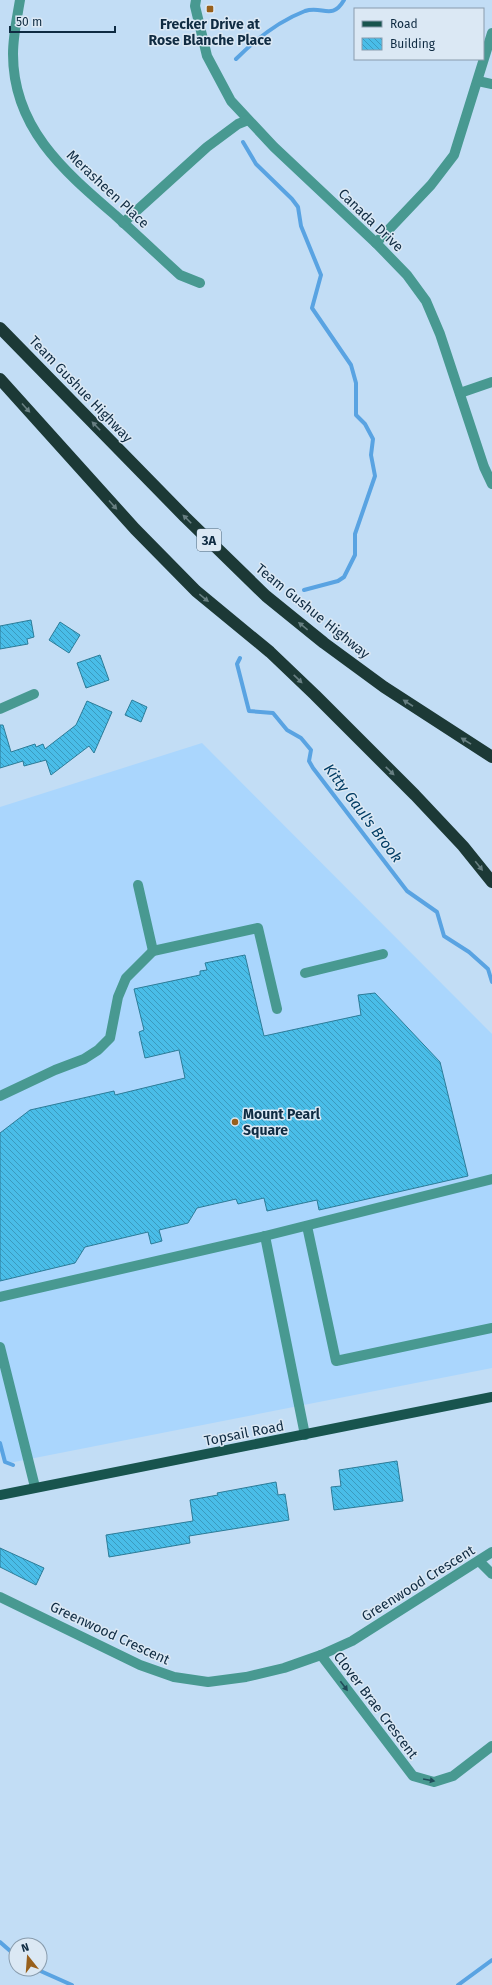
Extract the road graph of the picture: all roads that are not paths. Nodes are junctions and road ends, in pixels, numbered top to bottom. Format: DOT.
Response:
graph roads {
  1 [pos="20,0"];
  2 [pos="196,0"];
  3 [pos="492,33"];
  4 [pos="484,60"];
  5 [pos="484,60"];
  6 [pos="478,80"];
  7 [pos="492,84"];
  8 [pos="248,120"];
  9 [pos="123,223"];
  10 [pos="376,243"];
  11 [pos="200,283"];
  12 [pos="0,328"];
  13 [pos="0,379"];
  14 [pos="492,382"];
  15 [pos="460,394"];
  16 [pos="492,484"];
  17 [pos="34,694"];
  18 [pos="0,709"];
  19 [pos="492,757"];
  20 [pos="492,882"];
  21 [pos="138,885"];
  22 [pos="153,951"];
  23 [pos="383,954"];
  24 [pos="305,973"];
  25 [pos="277,1009"];
  26 [pos="0,1096"];
  27 [pos="492,1179"];
  28 [pos="306,1226"];
  29 [pos="265,1236"];
  30 [pos="0,1298"];
  31 [pos="492,1328"];
  32 [pos="0,1347"];
  33 [pos="492,1397"];
  34 [pos="305,1435"];
  35 [pos="35,1487"];
  36 [pos="0,1495"];
  37 [pos="492,1552"];
  38 [pos="479,1561"];
  39 [pos="492,1574"];
  40 [pos="0,1597"];
  41 [pos="321,1655"];
  42 [pos="492,1746"];
  1 -- 9 [label="street, Merasheen Place"];
  2 -- 8 [label="street, Canada Drive"];
  3 -- 4 [label="street"];
  5 -- 6 [label="street"];
  6 -- 7 [label="street"];
  6 -- 10 [label="street"];
  8 -- 9 [label="street"];
  8 -- 10 [label="street, Canada Drive"];
  9 -- 11 [label="street, Merasheen Place"];
  10 -- 15 [label="street, Canada Drive"];
  19 -- 12 [label="highway, Team Gushue Highway / 3A, one-way"];
  13 -- 20 [label="highway, one-way"];
  14 -- 15 [label="street"];
  15 -- 16 [label="street, Canada Drive"];
  17 -- 18 [label="street"];
  21 -- 22 [label="street"];
  22 -- 25 [label="street"];
  22 -- 26 [label="street"];
  23 -- 24 [label="street"];
  27 -- 28 [label="street"];
  28 -- 29 [label="street"];
  28 -- 31 [label="street"];
  29 -- 30 [label="street"];
  29 -- 34 [label="street"];
  32 -- 35 [label="street"];
  33 -- 34 [label="main road, Topsail Road"];
  34 -- 35 [label="main road, Topsail Road"];
  35 -- 36 [label="main road, Topsail Road"];
  37 -- 38 [label="street, Greenwood Crescent"];
  38 -- 39 [label="street"];
  38 -- 41 [label="street, Greenwood Crescent"];
  40 -- 41 [label="street, Greenwood Crescent"];
  41 -- 42 [label="street, Clover Brae Crescent, one-way"];
}
